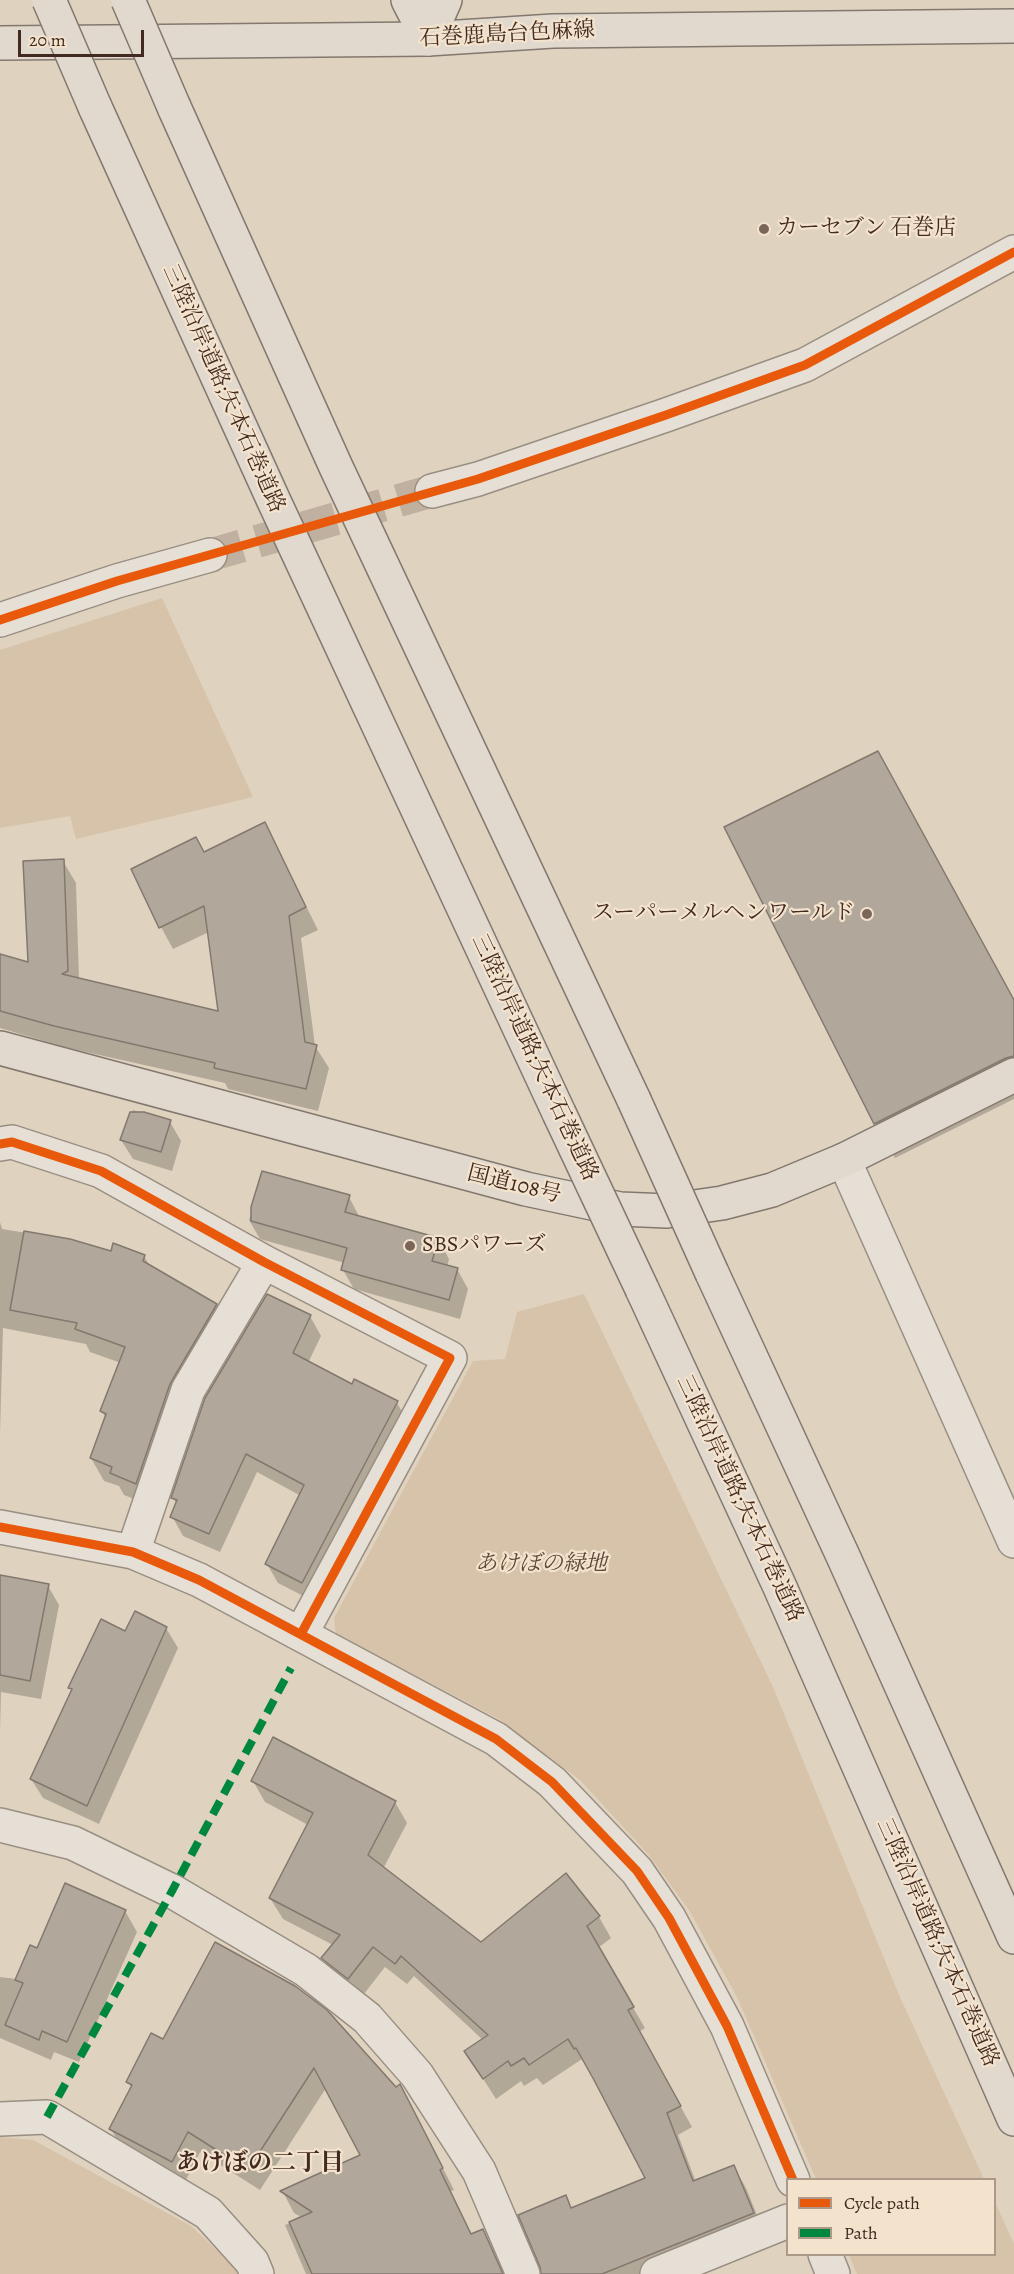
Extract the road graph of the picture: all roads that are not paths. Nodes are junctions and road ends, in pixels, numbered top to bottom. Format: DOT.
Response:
graph roads {
  1 [pos="49,0"];
  2 [pos="128,0"];
  3 [pos="408,0"];
  4 [pos="445,0"];
  5 [pos="1014,26"];
  6 [pos="428,39"];
  7 [pos="0,43"];
  8 [pos="1014,252"];
  9 [pos="432,491"];
  10 [pos="210,555"];
  11 [pos="0,620"];
  12 [pos="0,1048"];
  13 [pos="1014,1075"];
  14 [pos="0,1144"];
  15 [pos="844,1160"];
  16 [pos="264,1262"];
  17 [pos="0,1527"];
  18 [pos="1014,1541"];
  19 [pos="133,1552"];
  20 [pos="301,1635"];
  21 [pos="0,1825"];
  22 [pos="1014,1937"];
  23 [pos="0,2119"];
  24 [pos="1014,2119"];
  25 [pos="792,2178"];
  26 [pos="786,2222"];
  27 [pos="826,2256"];
  28 [pos="257,2274"];
  29 [pos="523,2274"];
  30 [pos="657,2274"];
  31 [pos="833,2274"];
  1 -- 24 [label="main road, 三陸沿岸道路;矢本石巻道路, bridge"];
  2 -- 22 [label="main road, bridge"];
  3 -- 6 [label="main road"];
  4 -- 6 [label="main road"];
  5 -- 6 [label="main road, 石巻鹿島台色麻線"];
  6 -- 7 [label="main road, 石巻鹿島台色麻線"];
  8 -- 9 [label="street"];
  10 -- 11 [label="street"];
  12 -- 15 [label="main road, 国道108号"];
  13 -- 15 [label="main road, 国道108号"];
  14 -- 16 [label="street"];
  15 -- 18 [label="street"];
  16 -- 19 [label="street"];
  16 -- 20 [label="street"];
  17 -- 19 [label="street"];
  19 -- 20 [label="street"];
  20 -- 25 [label="street"];
  21 -- 29 [label="street"];
  23 -- 28 [label="street"];
  26 -- 30 [label="street"];
  27 -- 31 [label="street"];
}
